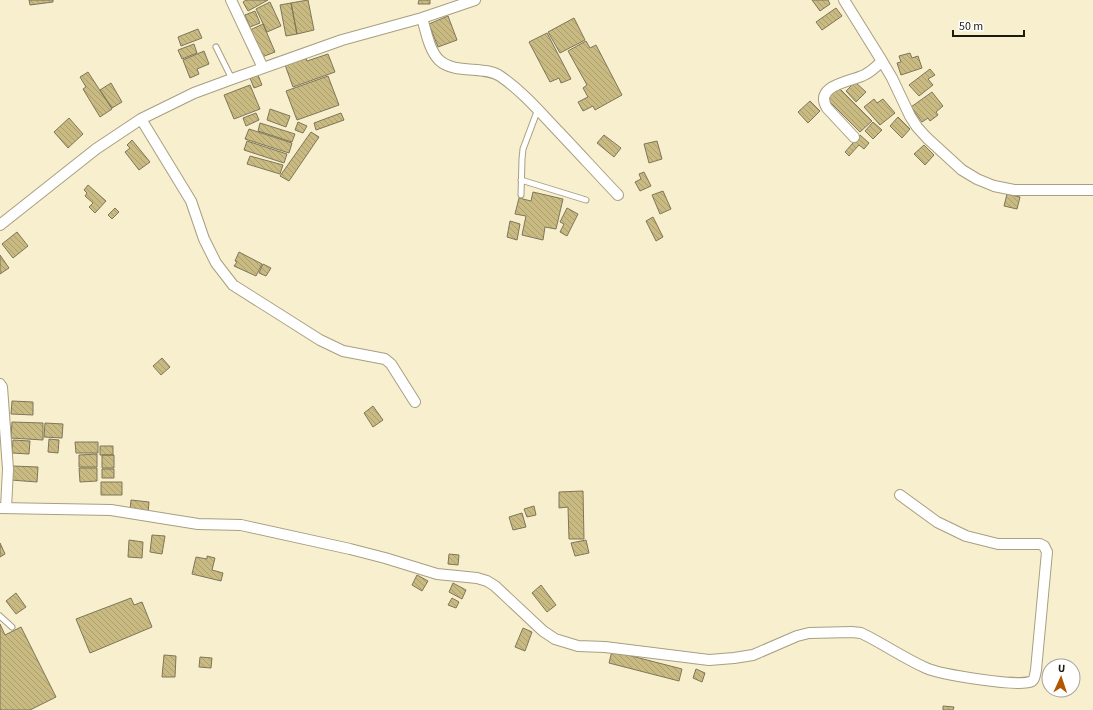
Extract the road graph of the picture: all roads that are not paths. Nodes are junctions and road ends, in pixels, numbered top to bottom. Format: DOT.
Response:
graph roads {
  1 [pos="231,0"];
  2 [pos="475,0"];
  3 [pos="844,0"];
  4 [pos="422,18"];
  5 [pos="216,47"];
  6 [pos="882,61"];
  7 [pos="263,68"];
  8 [pos="232,79"];
  9 [pos="538,109"];
  10 [pos="141,119"];
  11 [pos="854,137"];
  12 [pos="521,180"];
  13 [pos="1093,190"];
  14 [pos="522,195"];
  15 [pos="618,196"];
  16 [pos="586,200"];
  17 [pos="0,225"];
  18 [pos="0,384"];
  19 [pos="415,402"];
  20 [pos="900,495"];
  21 [pos="3,508"];
  22 [pos="0,616"];
  23 [pos="12,627"];
  1 -- 7 [label="street"];
  2 -- 4 [label="street"];
  3 -- 6 [label="street"];
  4 -- 7 [label="street"];
  4 -- 9 [label="street"];
  5 -- 8 [label="lane"];
  6 -- 11 [label="street"];
  6 -- 13 [label="street"];
  7 -- 8 [label="street"];
  8 -- 10 [label="street"];
  9 -- 12 [label="lane"];
  9 -- 15 [label="street"];
  10 -- 17 [label="street"];
  10 -- 19 [label="street"];
  12 -- 14 [label="lane"];
  12 -- 16 [label="lane"];
  18 -- 21 [label="street"];
  20 -- 21 [label="street"];
  22 -- 23 [label="lane"];
}
